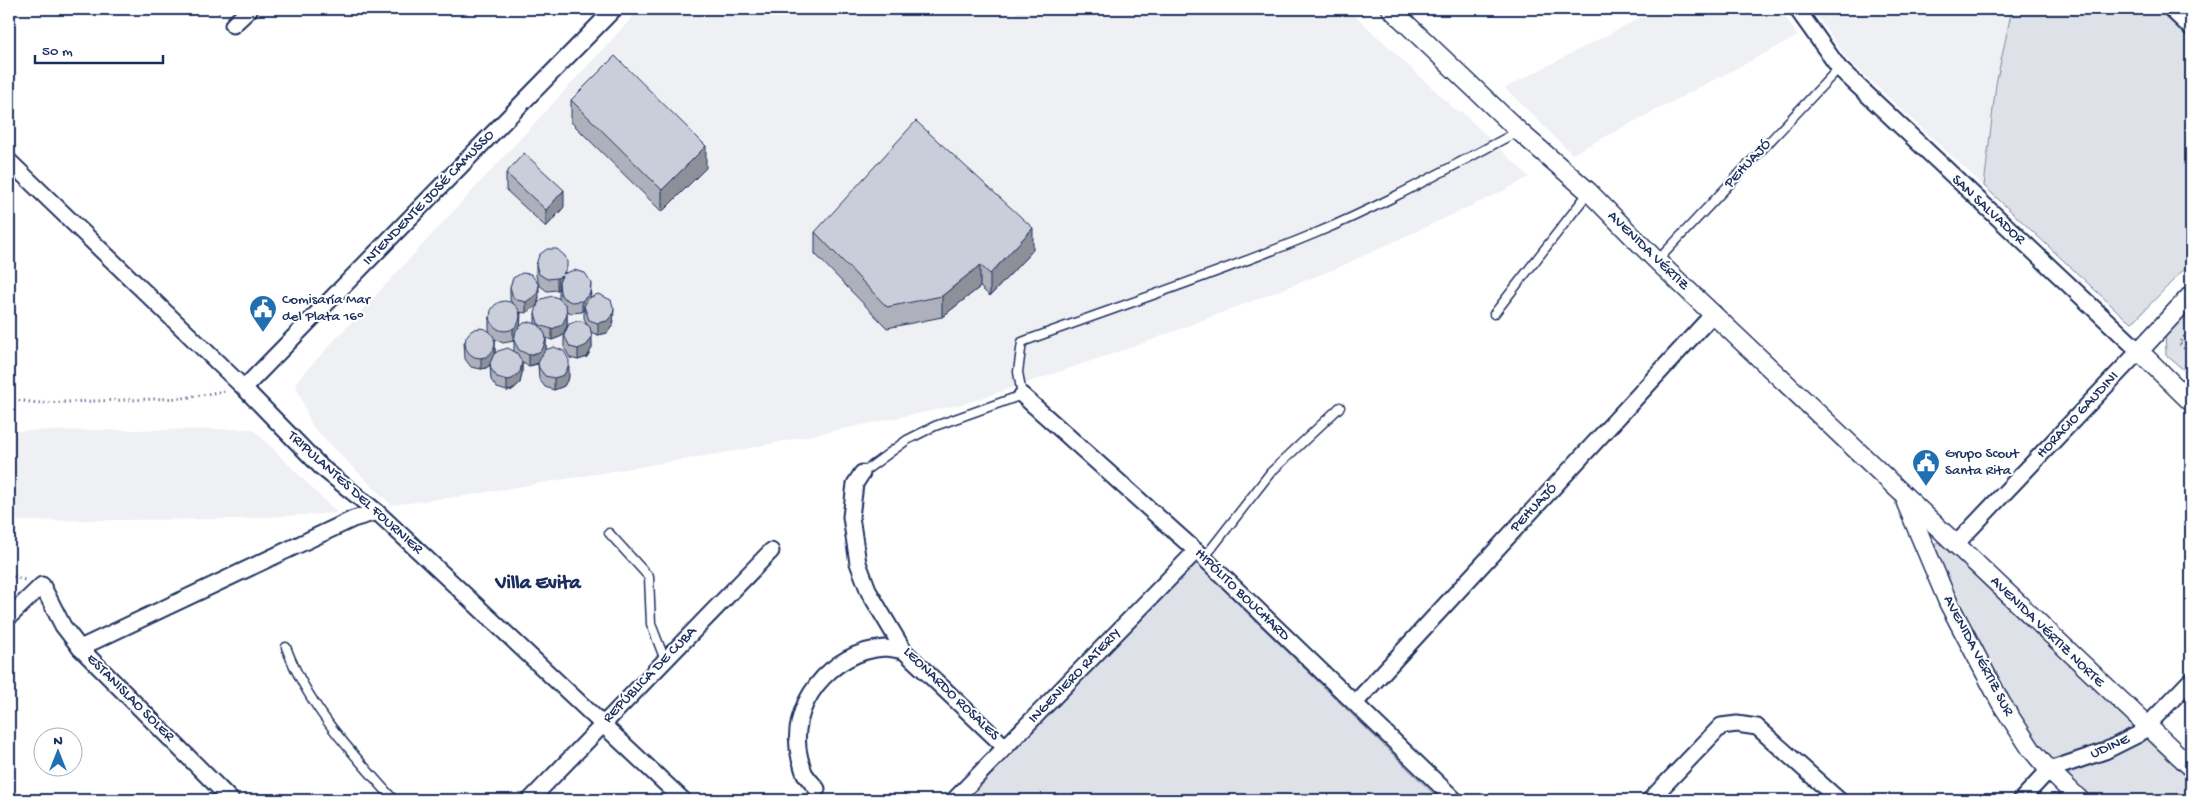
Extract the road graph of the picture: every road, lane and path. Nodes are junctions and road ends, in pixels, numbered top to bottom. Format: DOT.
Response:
graph roads {
  1 [pos="250,9"];
  2 [pos="614,9"];
  3 [pos="1391,9"];
  4 [pos="1797,9"];
  5 [pos="2171,9"];
  6 [pos="233,25"];
  7 [pos="2191,28"];
  8 [pos="1839,68"];
  9 [pos="1519,131"];
  10 [pos="9,161"];
  11 [pos="1589,192"];
  12 [pos="1657,261"];
  13 [pos="2191,295"];
  14 [pos="1714,313"];
  15 [pos="1494,314"];
  16 [pos="2191,329"];
  17 [pos="2139,351"];
  18 [pos="2191,355"];
  19 [pos="244,388"];
  20 [pos="1022,396"];
  21 [pos="9,399"];
  22 [pos="2191,402"];
  23 [pos="1340,407"];
  24 [pos="862,473"];
  25 [pos="1903,495"];
  26 [pos="377,512"];
  27 [pos="609,533"];
  28 [pos="1955,545"];
  29 [pos="771,551"];
  30 [pos="1200,555"];
  31 [pos="9,617"];
  32 [pos="286,647"];
  33 [pos="80,648"];
  34 [pos="904,651"];
  35 [pos="665,660"];
  36 [pos="2191,680"];
  37 [pos="1355,703"];
  38 [pos="603,724"];
  39 [pos="2147,727"];
  40 [pos="1006,748"];
  41 [pos="2191,767"];
  42 [pos="2049,770"];
  43 [pos="817,789"];
  44 [pos="231,800"];
  45 [pos="394,800"];
  46 [pos="530,800"];
  47 [pos="683,800"];
  48 [pos="954,800"];
  49 [pos="1455,800"];
  50 [pos="1650,800"];
  51 [pos="1839,800"];
  52 [pos="2021,800"];
  53 [pos="2080,800"];
  1 -- 6 [label="street"];
  2 -- 19 [label="street, INTENDENTE JOSÉ CAMUSSO"];
  3 -- 9 [label="street, AVENIDA VÉRTIZ"];
  4 -- 8 [label="street, SAN SALVADOR"];
  5 -- 7 [label="street"];
  8 -- 12 [label="lane, PEHUAJÓ"];
  8 -- 17 [label="street, SAN SALVADOR"];
  9 -- 11 [label="street, AVENIDA VÉRTIZ"];
  9 -- 20 [label="lane"];
  10 -- 19 [label="street, TRIPULANTES DEL FOURNIER"];
  11 -- 12 [label="street, AVENIDA VÉRTIZ"];
  11 -- 15 [label="lane"];
  12 -- 14 [label="street, AVENIDA VÉRTIZ"];
  13 -- 17 [label="street"];
  14 -- 25 [label="street, AVENIDA VÉRTIZ"];
  14 -- 37 [label="street, PEHUAJÓ"];
  16 -- 18 [label="path"];
  17 -- 22 [label="street, SAN SALVADOR"];
  17 -- 28 [label="street, HORACIO GAUDINI"];
  19 -- 21 [label="path"];
  19 -- 26 [label="street, TRIPULANTES DEL FOURNIER"];
  20 -- 24 [label="lane"];
  20 -- 30 [label="street, HIPÓLITO BOUCHARD"];
  23 -- 30 [label="lane"];
  24 -- 34 [label="street, LEONARDO ROSALES"];
  25 -- 28 [label="street, AVENIDA VÉRTIZ NORTE"];
  25 -- 42 [label="street, AVENIDA VÉRTIZ SUR"];
  26 -- 33 [label="street"];
  26 -- 38 [label="street, TRIPULANTES DEL FOURNIER"];
  27 -- 35 [label="lane"];
  28 -- 39 [label="street, AVENIDA VÉRTIZ NORTE"];
  29 -- 35 [label="street, REPÚBLICA DE CUBA"];
  30 -- 37 [label="street, HIPÓLITO BOUCHARD"];
  30 -- 40 [label="street, INGENIERO RATERIY"];
  31 -- 33 [label="street, ESTANISLAO SOLER"];
  32 -- 45 [label="lane"];
  33 -- 44 [label="street, ESTANISLAO SOLER"];
  34 -- 40 [label="street, LEONARDO ROSALES"];
  34 -- 43 [label="street"];
  35 -- 38 [label="street, REPÚBLICA DE CUBA"];
  36 -- 39 [label="street, UDINE"];
  37 -- 49 [label="street, HIPÓLITO BOUCHARD"];
  38 -- 46 [label="street, REPÚBLICA DE CUBA"];
  38 -- 47 [label="street, TRIPULANTES DEL FOURNIER"];
  39 -- 41 [label="street, AVENIDA VÉRTIZ NORTE"];
  39 -- 42 [label="street, UDINE"];
  40 -- 48 [label="street, INGENIERO RATERIY"];
  42 -- 52 [label="street, UDINE"];
  42 -- 53 [label="street, AVENIDA VÉRTIZ SUR"];
  50 -- 51 [label="street"];
}
